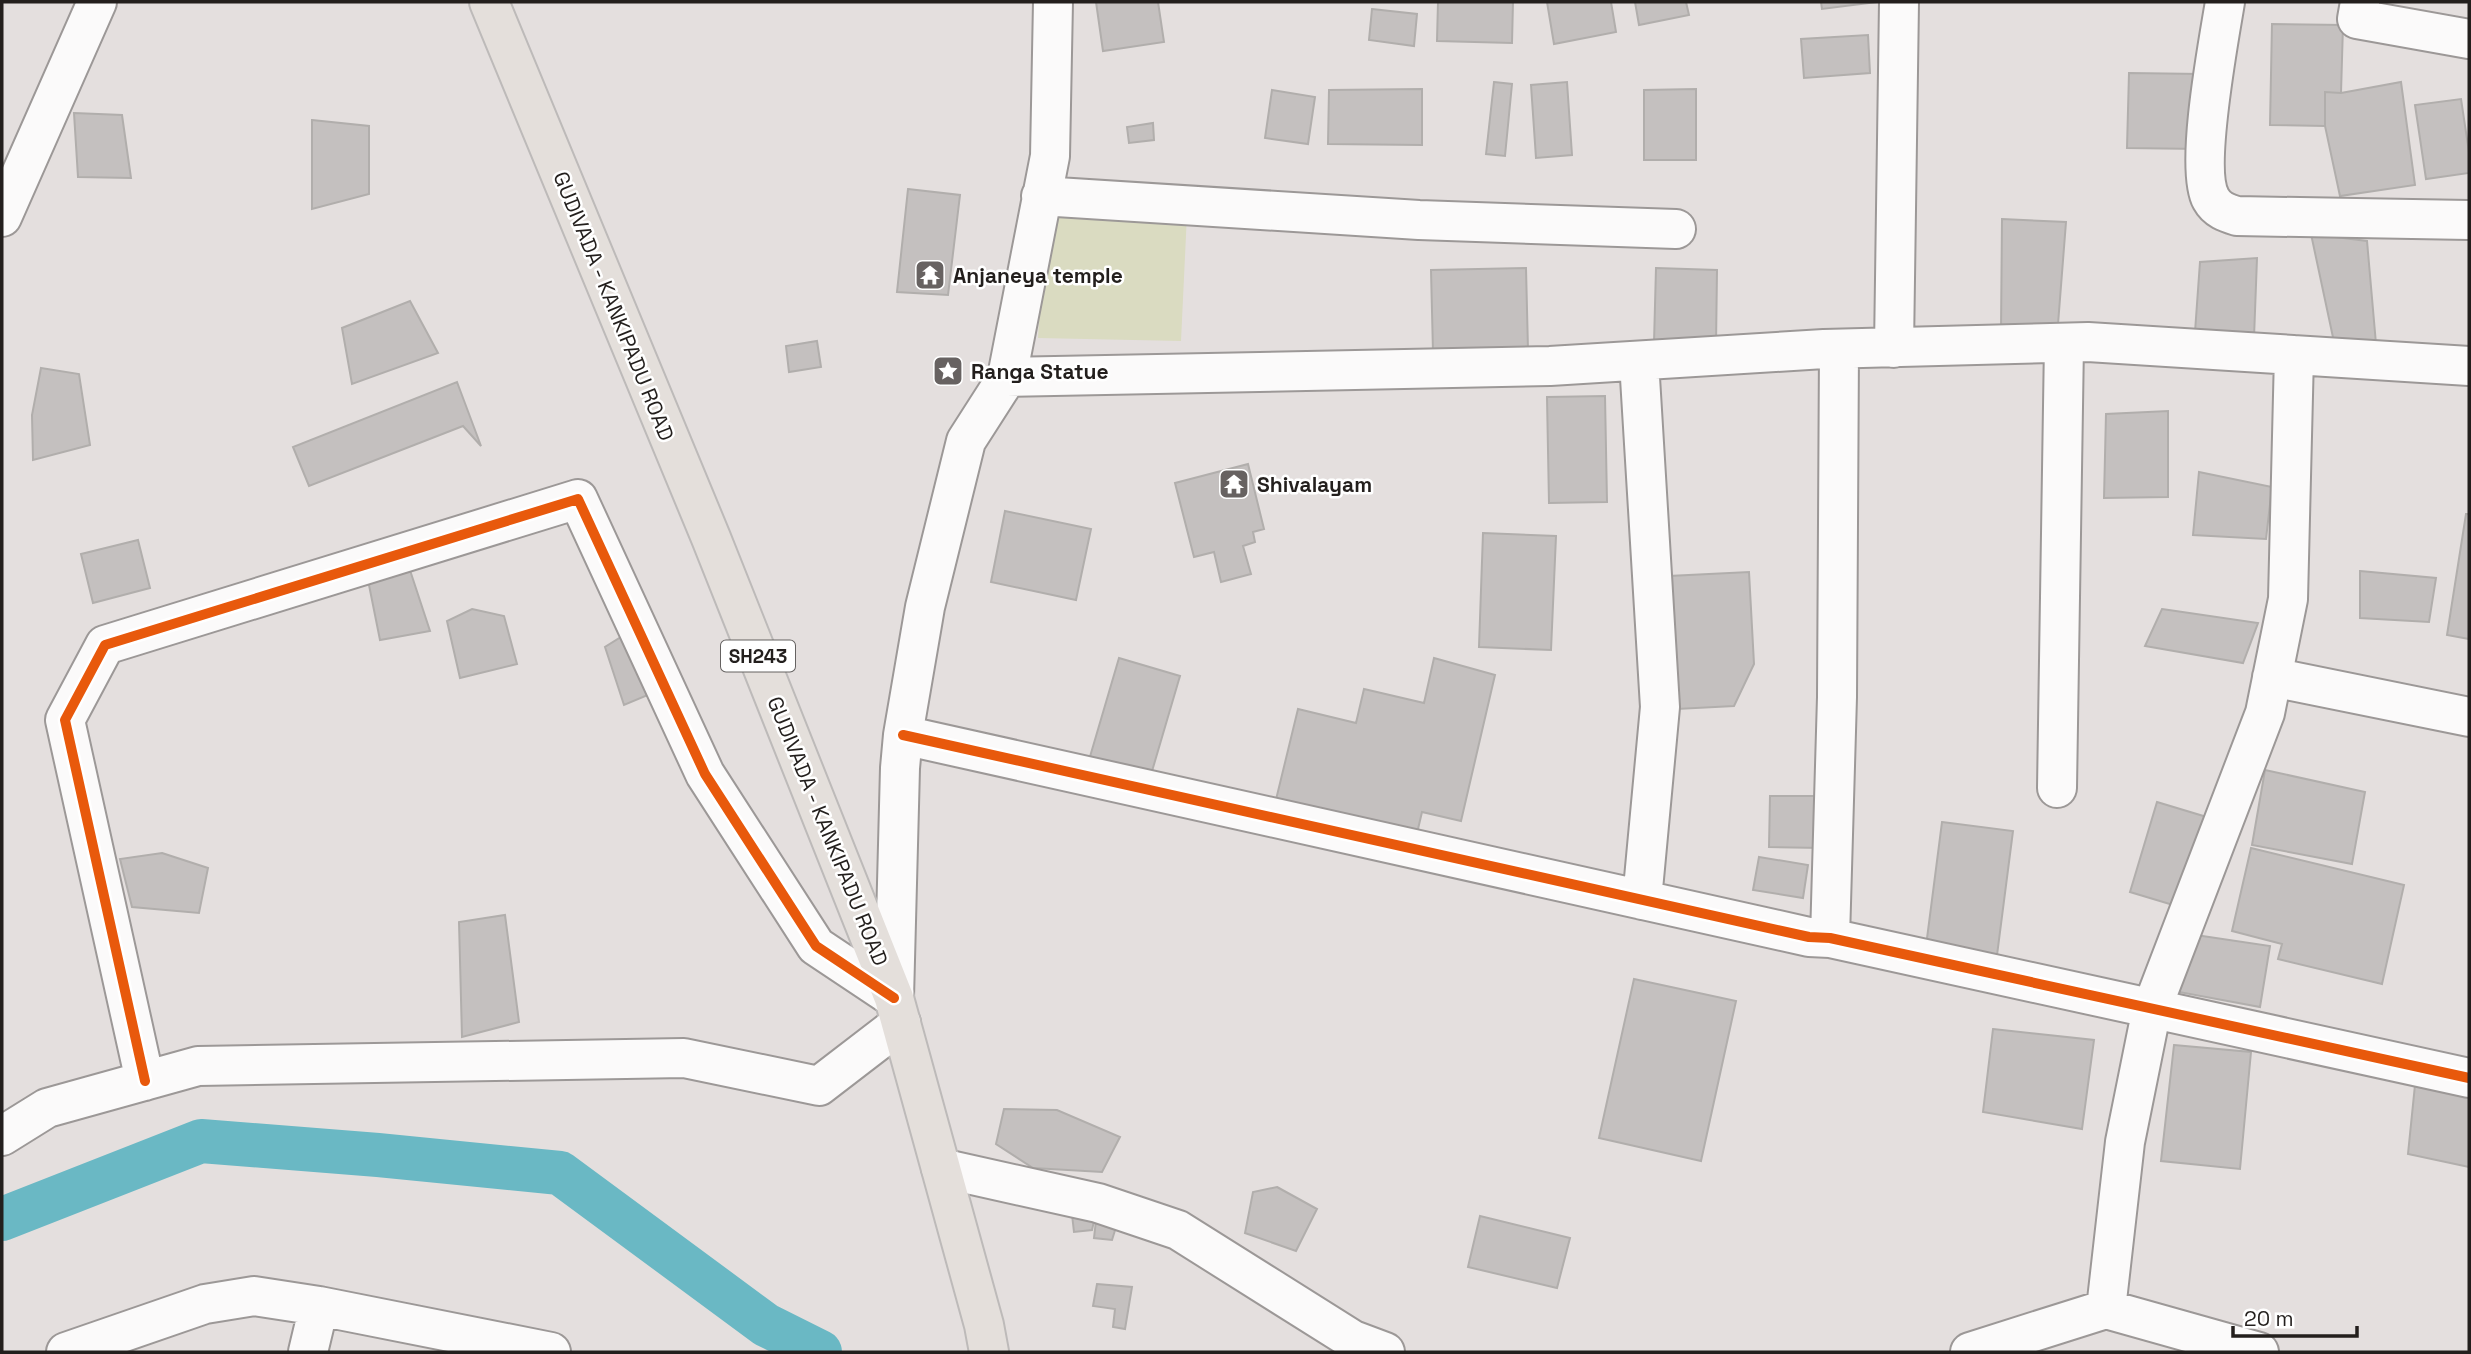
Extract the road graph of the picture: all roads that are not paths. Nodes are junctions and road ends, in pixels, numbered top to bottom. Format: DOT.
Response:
graph roads {
  1 [pos="97,2"];
  2 [pos="489,2"];
  3 [pos="1053,2"];
  4 [pos="1899,2"];
  5 [pos="2225,2"];
  6 [pos="2360,2"];
  7 [pos="2469,39"];
  8 [pos="1041,196"];
  9 [pos="2,217"];
  10 [pos="2469,220"];
  11 [pos="1676,229"];
  12 [pos="2064,343"];
  13 [pos="1894,348"];
  14 [pos="1839,349"];
  15 [pos="2294,355"];
  16 [pos="1639,360"];
  17 [pos="2469,366"];
  18 [pos="1007,377"];
  19 [pos="2272,677"];
  20 [pos="2469,717"];
  21 [pos="903,735"];
  22 [pos="2057,788"];
  23 [pos="1642,900"];
  24 [pos="1830,938"];
  25 [pos="2152,1007"];
  26 [pos="897,1011"];
  27 [pos="2469,1078"];
  28 [pos="145,1080"];
  29 [pos="2,1136"];
  30 [pos="941,1168"];
  31 [pos="319,1306"];
  32 [pos="2106,1309"];
  33 [pos="403,1338"];
  34 [pos="987,1338"];
  35 [pos="66,1352"];
  36 [pos="307,1352"];
  37 [pos="551,1352"];
  38 [pos="1385,1352"];
  39 [pos="1970,1352"];
  40 [pos="2259,1352"];
  1 -- 9 [label="street"];
  2 -- 26 [label="main road, GUDIVADA - KANKIPADU ROAD / SH243"];
  3 -- 8 [label="street"];
  4 -- 13 [label="street"];
  5 -- 10 [label="street"];
  6 -- 7 [label="street"];
  8 -- 11 [label="street"];
  8 -- 18 [label="street"];
  12 -- 13 [label="street"];
  12 -- 15 [label="street"];
  12 -- 22 [label="street"];
  13 -- 14 [label="street"];
  14 -- 16 [label="street"];
  14 -- 24 [label="street"];
  15 -- 17 [label="street"];
  15 -- 19 [label="street"];
  16 -- 18 [label="street"];
  16 -- 23 [label="street"];
  18 -- 21 [label="street"];
  19 -- 20 [label="street"];
  19 -- 25 [label="street"];
  21 -- 23 [label="street"];
  21 -- 26 [label="street"];
  23 -- 24 [label="street"];
  24 -- 25 [label="street"];
  25 -- 27 [label="street"];
  25 -- 32 [label="street"];
  26 -- 28 [label="street"];
  26 -- 28 [label="street"];
  26 -- 30 [label="main road, GUDIVADA - KANKIPADU ROAD / SH243"];
  28 -- 29 [label="street"];
  30 -- 34 [label="main road, GUDIVADA - KANKIPADU ROAD / SH243"];
  30 -- 38 [label="street"];
  31 -- 33 [label="street"];
  31 -- 35 [label="street"];
  31 -- 36 [label="street"];
  32 -- 39 [label="street"];
  32 -- 40 [label="street"];
  33 -- 37 [label="street"];
}
